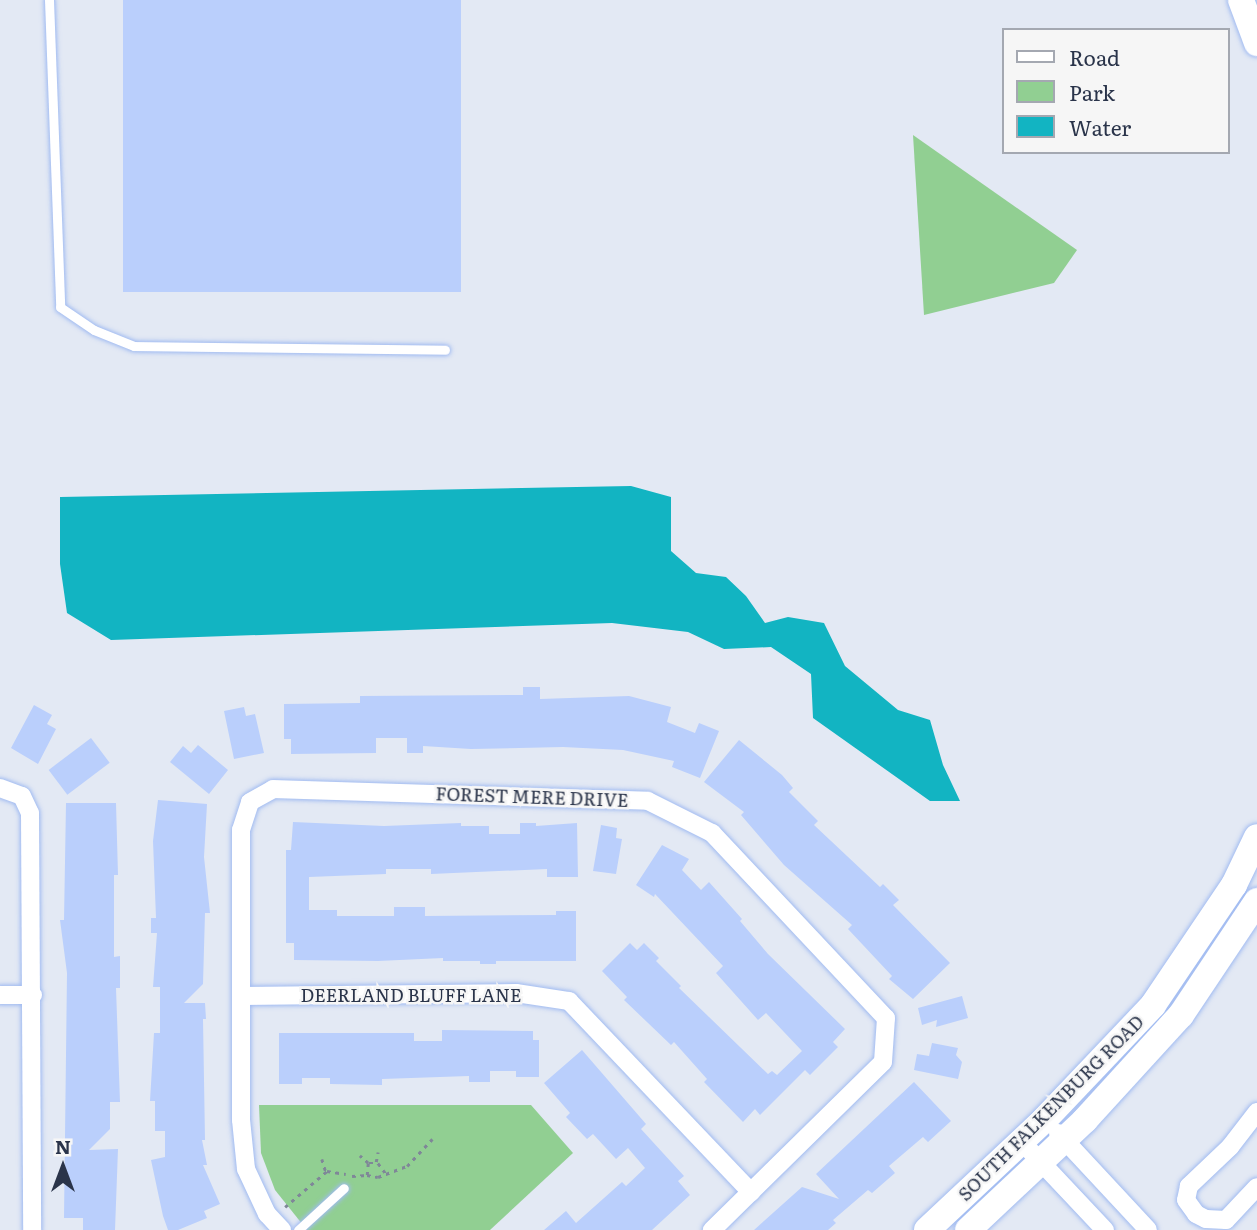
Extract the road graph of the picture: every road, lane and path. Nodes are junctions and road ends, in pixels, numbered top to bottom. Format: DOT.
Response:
graph roads {
  1 [pos="49,0"];
  2 [pos="1241,0"];
  3 [pos="1257,43"];
  4 [pos="446,349"];
  5 [pos="0,788"];
  6 [pos="1257,837"];
  7 [pos="1257,901"];
  8 [pos="0,995"];
  9 [pos="33,995"];
  10 [pos="241,996"];
  11 [pos="1257,1112"];
  12 [pos="1045,1119"];
  13 [pos="432,1139"];
  14 [pos="1064,1140"];
  15 [pos="1022,1142"];
  16 [pos="378,1152"];
  17 [pos="360,1156"];
  18 [pos="322,1159"];
  19 [pos="376,1162"];
  20 [pos="1041,1162"];
  21 [pos="368,1163"];
  22 [pos="326,1172"];
  23 [pos="367,1175"];
  24 [pos="387,1175"];
  25 [pos="1257,1187"];
  26 [pos="344,1188"];
  27 [pos="751,1192"];
  28 [pos="285,1207"];
  29 [pos="32,1230"];
  30 [pos="282,1230"];
  31 [pos="299,1230"];
  32 [pos="712,1230"];
  33 [pos="927,1230"];
  34 [pos="968,1230"];
  35 [pos="1105,1230"];
  36 [pos="1148,1230"];
  1 -- 4 [label="lane"];
  2 -- 3 [label="street"];
  5 -- 9 [label="street"];
  6 -- 12 [label="street, SOUTH FALKENBURG ROAD"];
  7 -- 14 [label="street, SOUTH FALKENBURG ROAD"];
  8 -- 9 [label="street"];
  9 -- 29 [label="street"];
  10 -- 27 [label="street, DEERLAND BLUFF LANE"];
  10 -- 27 [label="street, FOREST MERE DRIVE"];
  10 -- 30 [label="street, FOREST MERE DRIVE"];
  11 -- 25 [label="street"];
  12 -- 14 [label="street"];
  12 -- 15 [label="street, SOUTH FALKENBURG ROAD"];
  13 -- 24 [label="path"];
  14 -- 20 [label="street, SOUTH FALKENBURG ROAD"];
  14 -- 36 [label="street"];
  15 -- 20 [label="street"];
  15 -- 33 [label="street, SOUTH FALKENBURG ROAD"];
  16 -- 19 [label="path"];
  17 -- 21 [label="path"];
  18 -- 22 [label="path"];
  19 -- 21 [label="path"];
  19 -- 24 [label="path"];
  20 -- 34 [label="street, SOUTH FALKENBURG ROAD"];
  20 -- 35 [label="street"];
  21 -- 23 [label="path"];
  22 -- 23 [label="path"];
  22 -- 28 [label="path"];
  23 -- 24 [label="path"];
  26 -- 31 [label="lane"];
  27 -- 32 [label="street, FOREST MERE DRIVE"];
}
